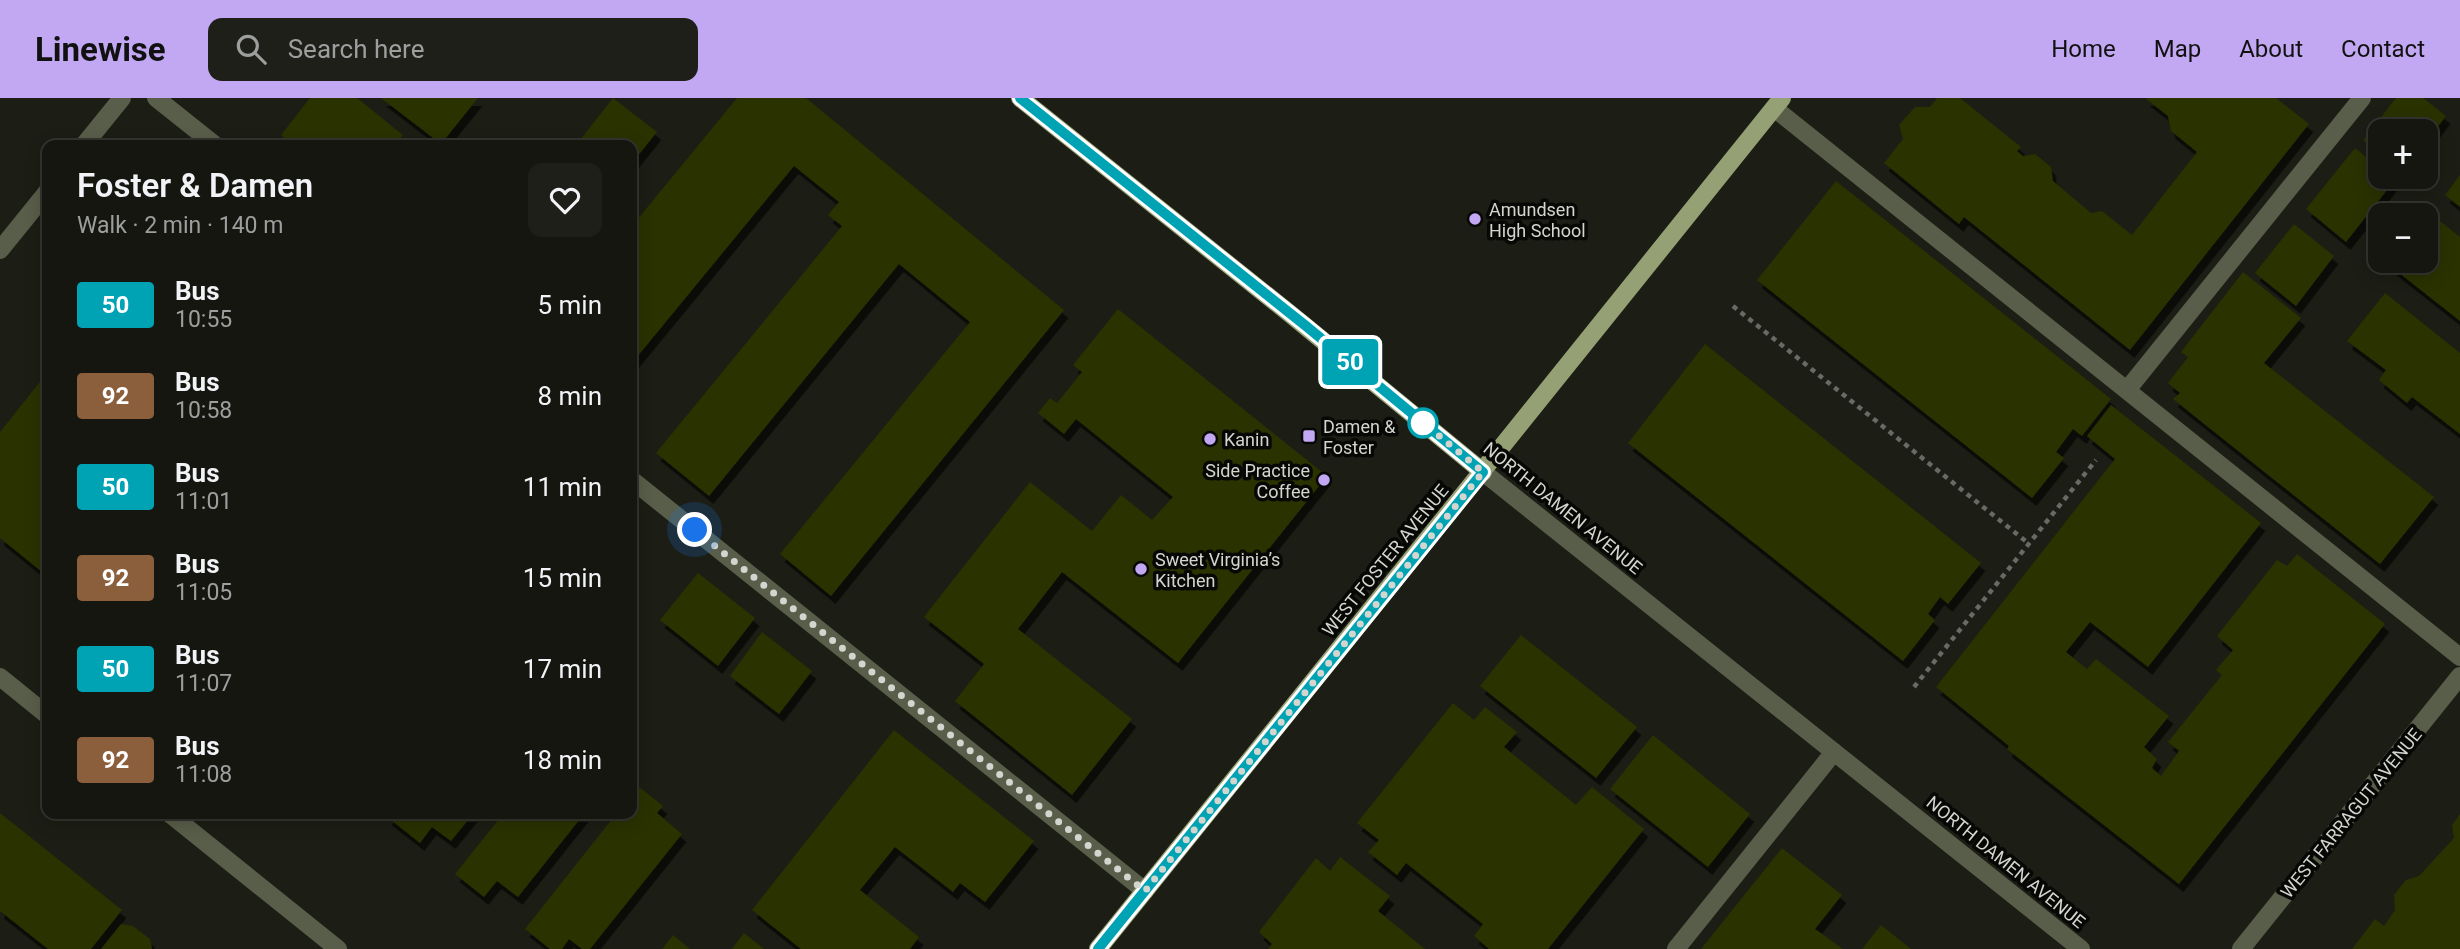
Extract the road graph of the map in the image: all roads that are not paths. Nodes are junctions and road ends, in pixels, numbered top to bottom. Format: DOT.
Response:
graph roads {
  1 [pos="122,98"];
  2 [pos="156,98"];
  3 [pos="1020,98"];
  4 [pos="2362,98"];
  5 [pos="1778,103"];
  6 [pos="89,140"];
  7 [pos="209,140"];
  8 [pos="42,198"];
  9 [pos="0,250"];
  10 [pos="2127,390"];
  11 [pos="1483,472"];
  12 [pos="637,484"];
  13 [pos="2460,657"];
  14 [pos="2460,676"];
  15 [pos="0,677"];
  16 [pos="42,711"];
  17 [pos="1834,752"];
  18 [pos="176,819"];
  19 [pos="1145,891"];
  20 [pos="338,949"];
  21 [pos="1098,949"];
  22 [pos="1676,949"];
  23 [pos="2081,949"];
  24 [pos="2241,949"];
  1 -- 6 [label="street"];
  2 -- 7 [label="street"];
  3 -- 11 [label="main road, NORTH DAMEN AVENUE"];
  4 -- 10 [label="street"];
  5 -- 10 [label="street"];
  5 -- 11 [label="main road, WEST FOSTER AVENUE"];
  8 -- 9 [label="street"];
  10 -- 13 [label="street"];
  11 -- 17 [label="street, NORTH DAMEN AVENUE"];
  11 -- 19 [label="main road, WEST FOSTER AVENUE"];
  12 -- 19 [label="street"];
  14 -- 24 [label="street, WEST FARRAGUT AVENUE"];
  15 -- 16 [label="street"];
  17 -- 22 [label="street"];
  17 -- 23 [label="street, NORTH DAMEN AVENUE"];
  18 -- 20 [label="street"];
  19 -- 21 [label="main road, WEST FOSTER AVENUE"];
}
